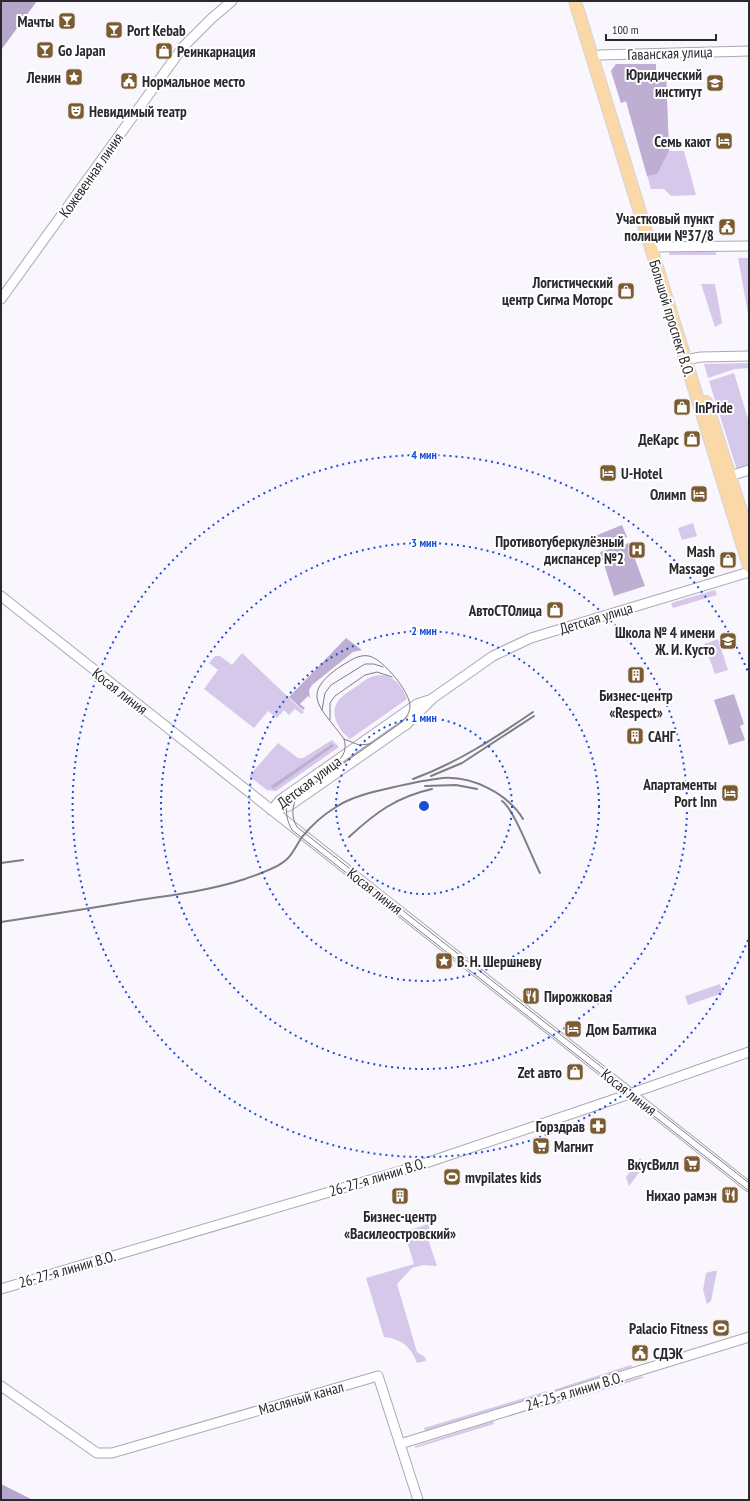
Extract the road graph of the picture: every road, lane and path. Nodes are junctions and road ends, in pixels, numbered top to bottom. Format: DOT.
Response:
graph roads {
  1 [pos="232,1"];
  2 [pos="575,1"];
  3 [pos="583,1"];
  4 [pos="749,51"];
  5 [pos="596,56"];
  6 [pos="749,246"];
  7 [pos="654,247"];
  8 [pos="1,299"];
  9 [pos="749,356"];
  10 [pos="689,359"];
  11 [pos="749,470"];
  12 [pos="730,476"];
  13 [pos="749,536"];
  14 [pos="749,566"];
  15 [pos="749,572"];
  16 [pos="1,596"];
  17 [pos="271,810"];
  18 [pos="749,1052"];
  19 [pos="631,1094"];
  20 [pos="749,1187"];
  21 [pos="1,1289"];
  22 [pos="749,1337"];
  23 [pos="1,1386"];
  24 [pos="400,1444"];
  25 [pos="418,1500"];
  1 -- 8 [label="street, Кожевенная линия"];
  2 -- 5 [label="main road, Большой проспект В.О."];
  3 -- 5 [label="main road, Большой проспект В.О."];
  4 -- 5 [label="street, Гаванская улица"];
  5 -- 7 [label="main road, Большой проспект В.О."];
  6 -- 7 [label="street"];
  7 -- 10 [label="main road, Большой проспект В.О."];
  9 -- 10 [label="street"];
  10 -- 12 [label="main road, Большой проспект В.О."];
  10 -- 14 [label="main road, Большой проспект В.О."];
  11 -- 12 [label="street"];
  12 -- 13 [label="main road, Большой проспект В.О."];
  15 -- 17 [label="street, Детская улица"];
  16 -- 17 [label="street, Косая линия"];
  17 -- 19 [label="street, Косая линия"];
  18 -- 19 [label="street, 26-27-я линии В.О."];
  19 -- 20 [label="street, Косая линия"];
  19 -- 21 [label="street, 26-27-я линии В.О."];
  22 -- 24 [label="street, 24-25-я линии В.О."];
  23 -- 24 [label="street, Масляный канал"];
  24 -- 25 [label="street, Масляный канал"];
}
